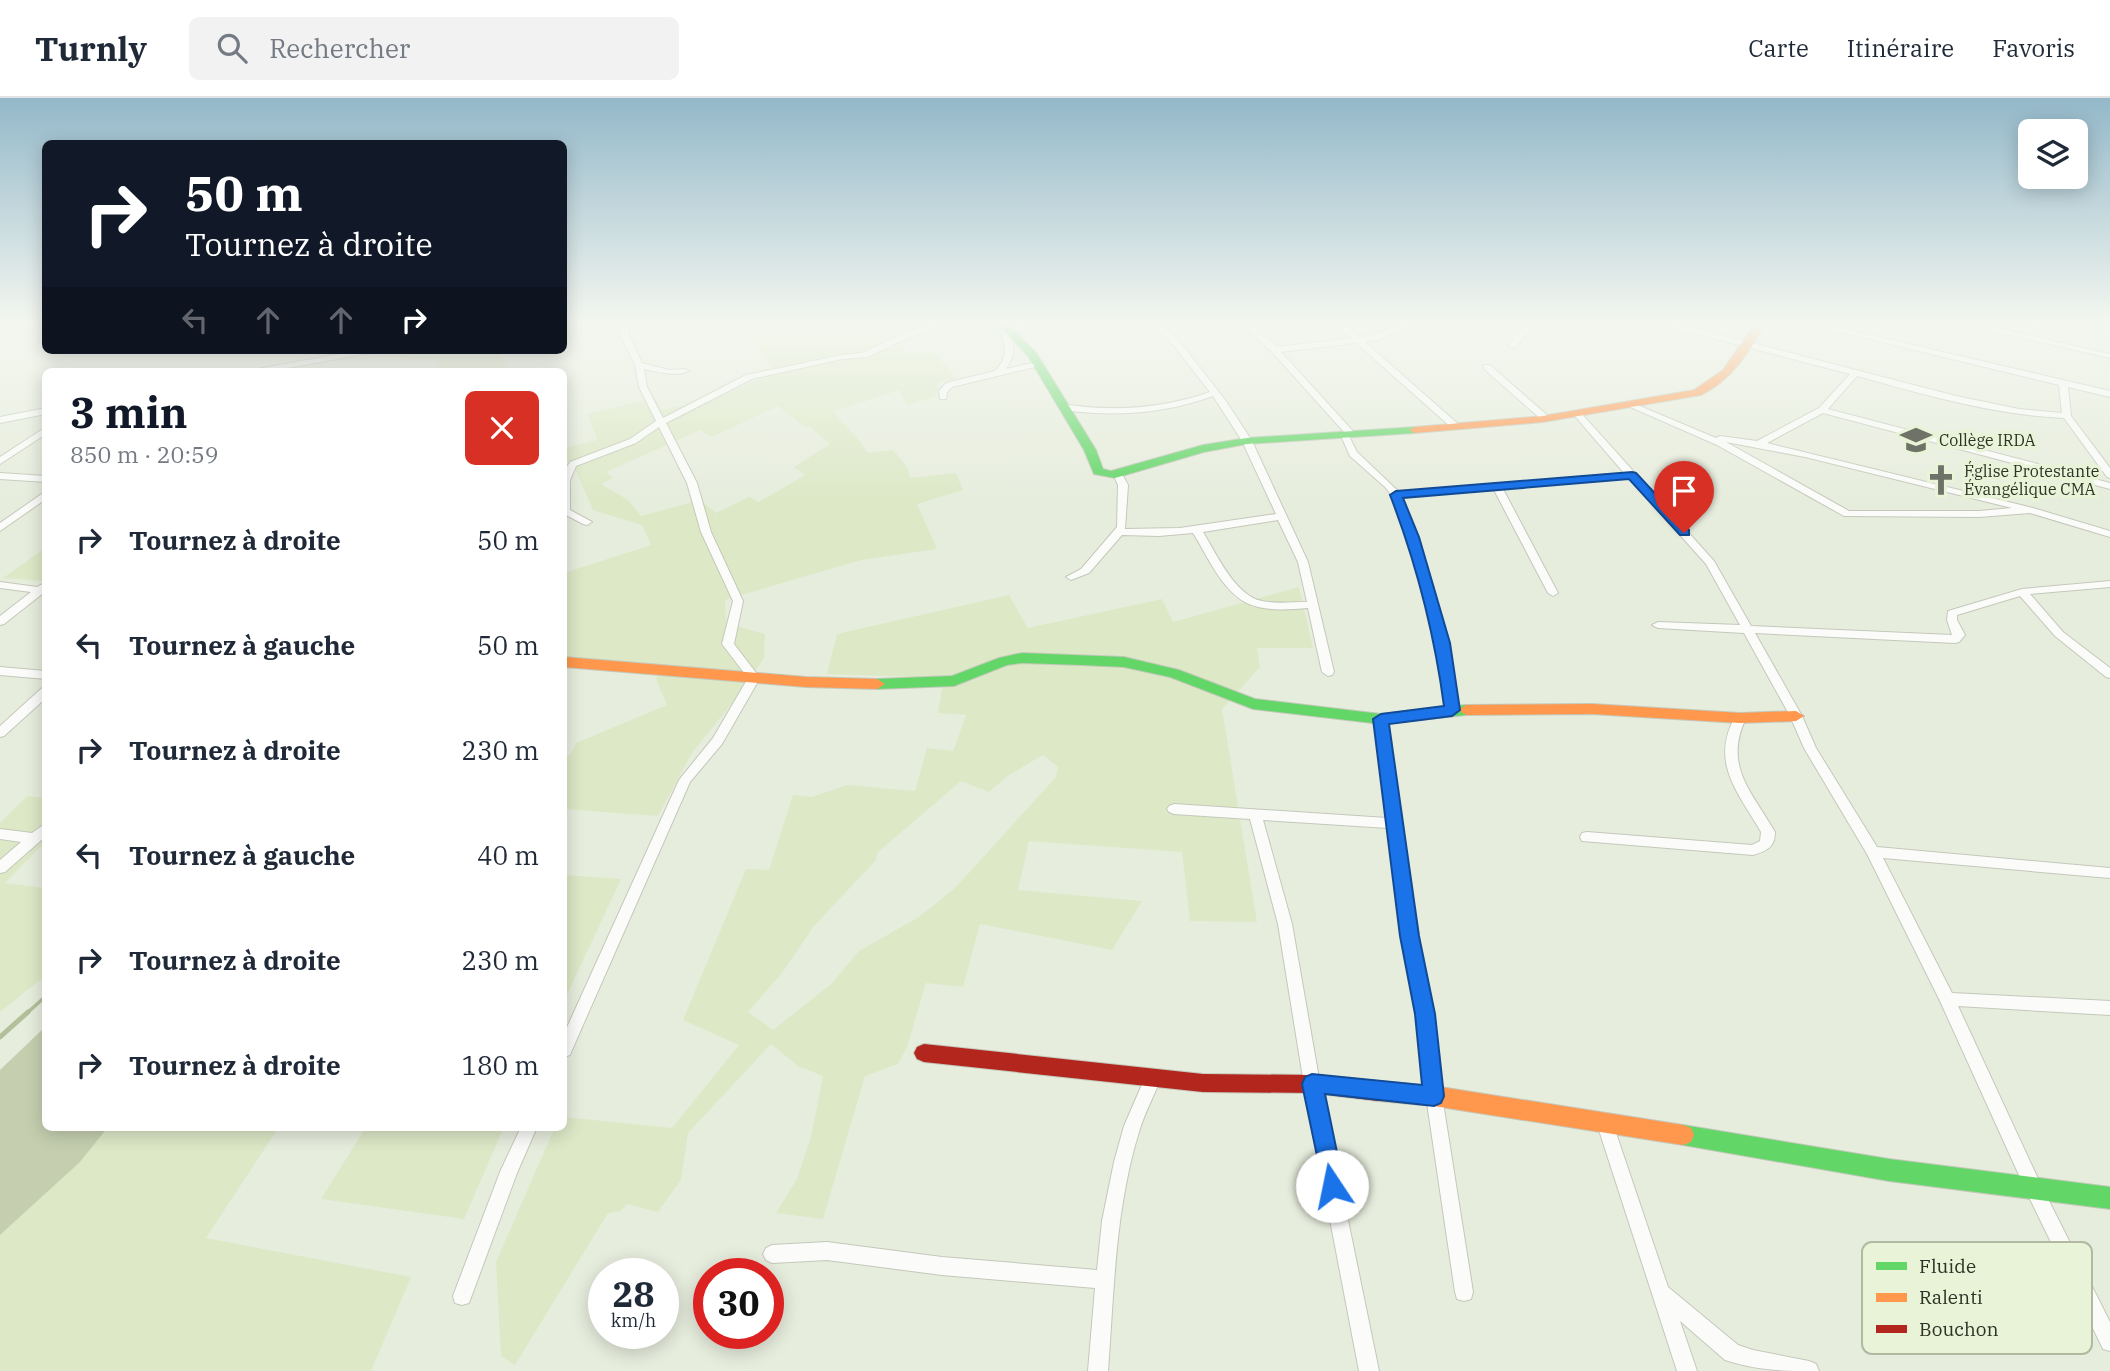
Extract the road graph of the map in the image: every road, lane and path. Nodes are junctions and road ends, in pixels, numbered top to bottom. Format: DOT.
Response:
graph roads {
  1 [pos="642,381"];
  2 [pos="740,381"];
  3 [pos="969,381"];
  4 [pos="1049,381"];
  5 [pos="1206,381"];
  6 [pos="1303,381"];
  7 [pos="1405,381"];
  8 [pos="1503,381"];
  9 [pos="1718,381"];
  10 [pos="1848,381"];
  11 [pos="1882,381"];
  12 [pos="2056,381"];
  13 [pos="2063,383"];
  14 [pos="1215,393"];
  15 [pos="2110,394"];
  16 [pos="943,397"];
  17 [pos="1632,406"];
  18 [pos="1062,407"];
  19 [pos="1822,410"];
  20 [pos="42,412"];
  21 [pos="1578,415"];
  22 [pos="2067,416"];
  23 [pos="1545,418"];
  24 [pos="0,420"];
  25 [pos="659,423"];
  26 [pos="1455,426"];
  27 [pos="1349,432"];
  28 [pos="42,433"];
  29 [pos="1708,437"];
  30 [pos="1247,442"];
  31 [pos="1757,444"];
  32 [pos="1744,457"];
  33 [pos="0,461"];
  34 [pos="567,470"];
  35 [pos="1118,474"];
  36 [pos="1632,475"];
  37 [pos="2110,475"];
  38 [pos="0,476"];
  39 [pos="42,479"];
  40 [pos="2110,486"];
  41 [pos="1497,487"];
  42 [pos="1396,495"];
  43 [pos="42,497"];
  44 [pos="2030,510"];
  45 [pos="567,512"];
  46 [pos="1282,516"];
  47 [pos="587,522"];
  48 [pos="0,528"];
  49 [pos="1196,528"];
  50 [pos="1118,532"];
  51 [pos="2110,534"];
  52 [pos="1071,577"];
  53 [pos="2110,584"];
  54 [pos="0,585"];
  55 [pos="42,588"];
  56 [pos="2022,592"];
  57 [pos="1553,593"];
  58 [pos="1313,605"];
  59 [pos="0,622"];
  60 [pos="1658,625"];
  61 [pos="1746,628"];
  62 [pos="567,662"];
  63 [pos="0,671"];
  64 [pos="1328,672"];
  65 [pos="2110,674"];
  66 [pos="42,675"];
  67 [pos="754,678"];
  68 [pos="42,695"];
  69 [pos="1452,710"];
  70 [pos="1796,716"];
  71 [pos="1740,718"];
  72 [pos="1381,719"];
  73 [pos="0,733"];
  74 [pos="1174,809"];
  75 [pos="1255,814"];
  76 [pos="1395,823"];
  77 [pos="40,833"];
  78 [pos="0,834"];
  79 [pos="1587,837"];
  80 [pos="1873,852"];
  81 [pos="0,868"];
  82 [pos="2110,873"];
  83 [pos="1947,999"];
  84 [pos="2110,1008"];
  85 [pos="567,1043"];
  86 [pos="924,1053"];
  87 [pos="1153,1078"];
  88 [pos="1312,1084"];
  89 [pos="1434,1096"];
  90 [pos="1604,1121"];
  91 [pos="527,1131"];
  92 [pos="2034,1189"];
  93 [pos="2110,1198"];
  94 [pos="2060,1242"];
  95 [pos="772,1254"];
  96 [pos="1105,1280"];
  97 [pos="1464,1292"];
  98 [pos="1661,1293"];
  99 [pos="463,1296"];
  100 [pos="2092,1306"];
  101 [pos="2110,1342"];
  102 [pos="1098,1371"];
  103 [pos="1369,1371"];
  104 [pos="1686,1371"];
  105 [pos="1809,1371"];
  1 -- 25 [label="street"];
  2 -- 25 [label="street"];
  3 -- 16 [label="street"];
  4 -- 18 [label="street"];
  5 -- 14 [label="street"];
  6 -- 27 [label="street"];
  7 -- 26 [label="street"];
  8 -- 23 [label="street"];
  9 -- 17 [label="street"];
  10 -- 19 [label="street"];
  11 -- 22 [label="street"];
  12 -- 13 [label="street"];
  13 -- 15 [label="street"];
  13 -- 22 [label="street"];
  14 -- 18 [label="street"];
  14 -- 30 [label="street"];
  17 -- 21 [label="street"];
  17 -- 29 [label="street"];
  18 -- 35 [label="street"];
  19 -- 31 [label="street"];
  19 -- 40 [label="street"];
  20 -- 24 [label="street"];
  21 -- 23 [label="street"];
  21 -- 36 [label="street"];
  22 -- 37 [label="street"];
  23 -- 26 [label="street"];
  25 -- 34 [label="street"];
  25 -- 67 [label="street"];
  26 -- 27 [label="street"];
  27 -- 30 [label="street"];
  27 -- 42 [label="street"];
  28 -- 33 [label="street"];
  29 -- 31 [label="street"];
  29 -- 32 [label="street"];
  30 -- 35 [label="street"];
  30 -- 46 [label="street"];
  31 -- 32 [label="street"];
  31 -- 44 [label="street"];
  32 -- 44 [label="street"];
  35 -- 50 [label="street"];
  36 -- 41 [label="street"];
  36 -- 61 [label="street"];
  38 -- 39 [label="street"];
  41 -- 42 [label="street"];
  41 -- 57 [label="street"];
  42 -- 69 [label="street"];
  43 -- 48 [label="street"];
  44 -- 51 [label="street"];
  45 -- 47 [label="street"];
  46 -- 49 [label="street"];
  46 -- 58 [label="street"];
  49 -- 50 [label="street"];
  49 -- 58 [label="street"];
  50 -- 52 [label="street"];
  53 -- 56 [label="street"];
  54 -- 55 [label="street"];
  55 -- 59 [label="street"];
  56 -- 61 [label="street"];
  56 -- 65 [label="street"];
  58 -- 64 [label="street"];
  60 -- 61 [label="street"];
  61 -- 70 [label="street"];
  62 -- 67 [label="street"];
  63 -- 66 [label="street"];
  67 -- 72 [label="street"];
  67 -- 85 [label="street"];
  68 -- 73 [label="street"];
  69 -- 71 [label="street"];
  69 -- 72 [label="street"];
  70 -- 71 [label="street"];
  70 -- 80 [label="street"];
  71 -- 79 [label="street"];
  72 -- 76 [label="street"];
  74 -- 75 [label="street"];
  75 -- 76 [label="street"];
  75 -- 88 [label="street"];
  76 -- 89 [label="street"];
  77 -- 78 [label="street"];
  77 -- 81 [label="street"];
  80 -- 82 [label="street"];
  80 -- 83 [label="street"];
  83 -- 84 [label="street"];
  83 -- 92 [label="street"];
  86 -- 87 [label="street"];
  87 -- 88 [label="street"];
  87 -- 96 [label="street"];
  88 -- 89 [label="street"];
  88 -- 103 [label="street"];
  89 -- 90 [label="street"];
  89 -- 97 [label="street"];
  90 -- 92 [label="street"];
  90 -- 98 [label="street"];
  91 -- 99 [label="street"];
  92 -- 93 [label="street"];
  92 -- 94 [label="street"];
  95 -- 96 [label="street"];
  96 -- 102 [label="street"];
  98 -- 104 [label="street"];
  98 -- 105 [label="street"];
  100 -- 101 [label="street"];
}
